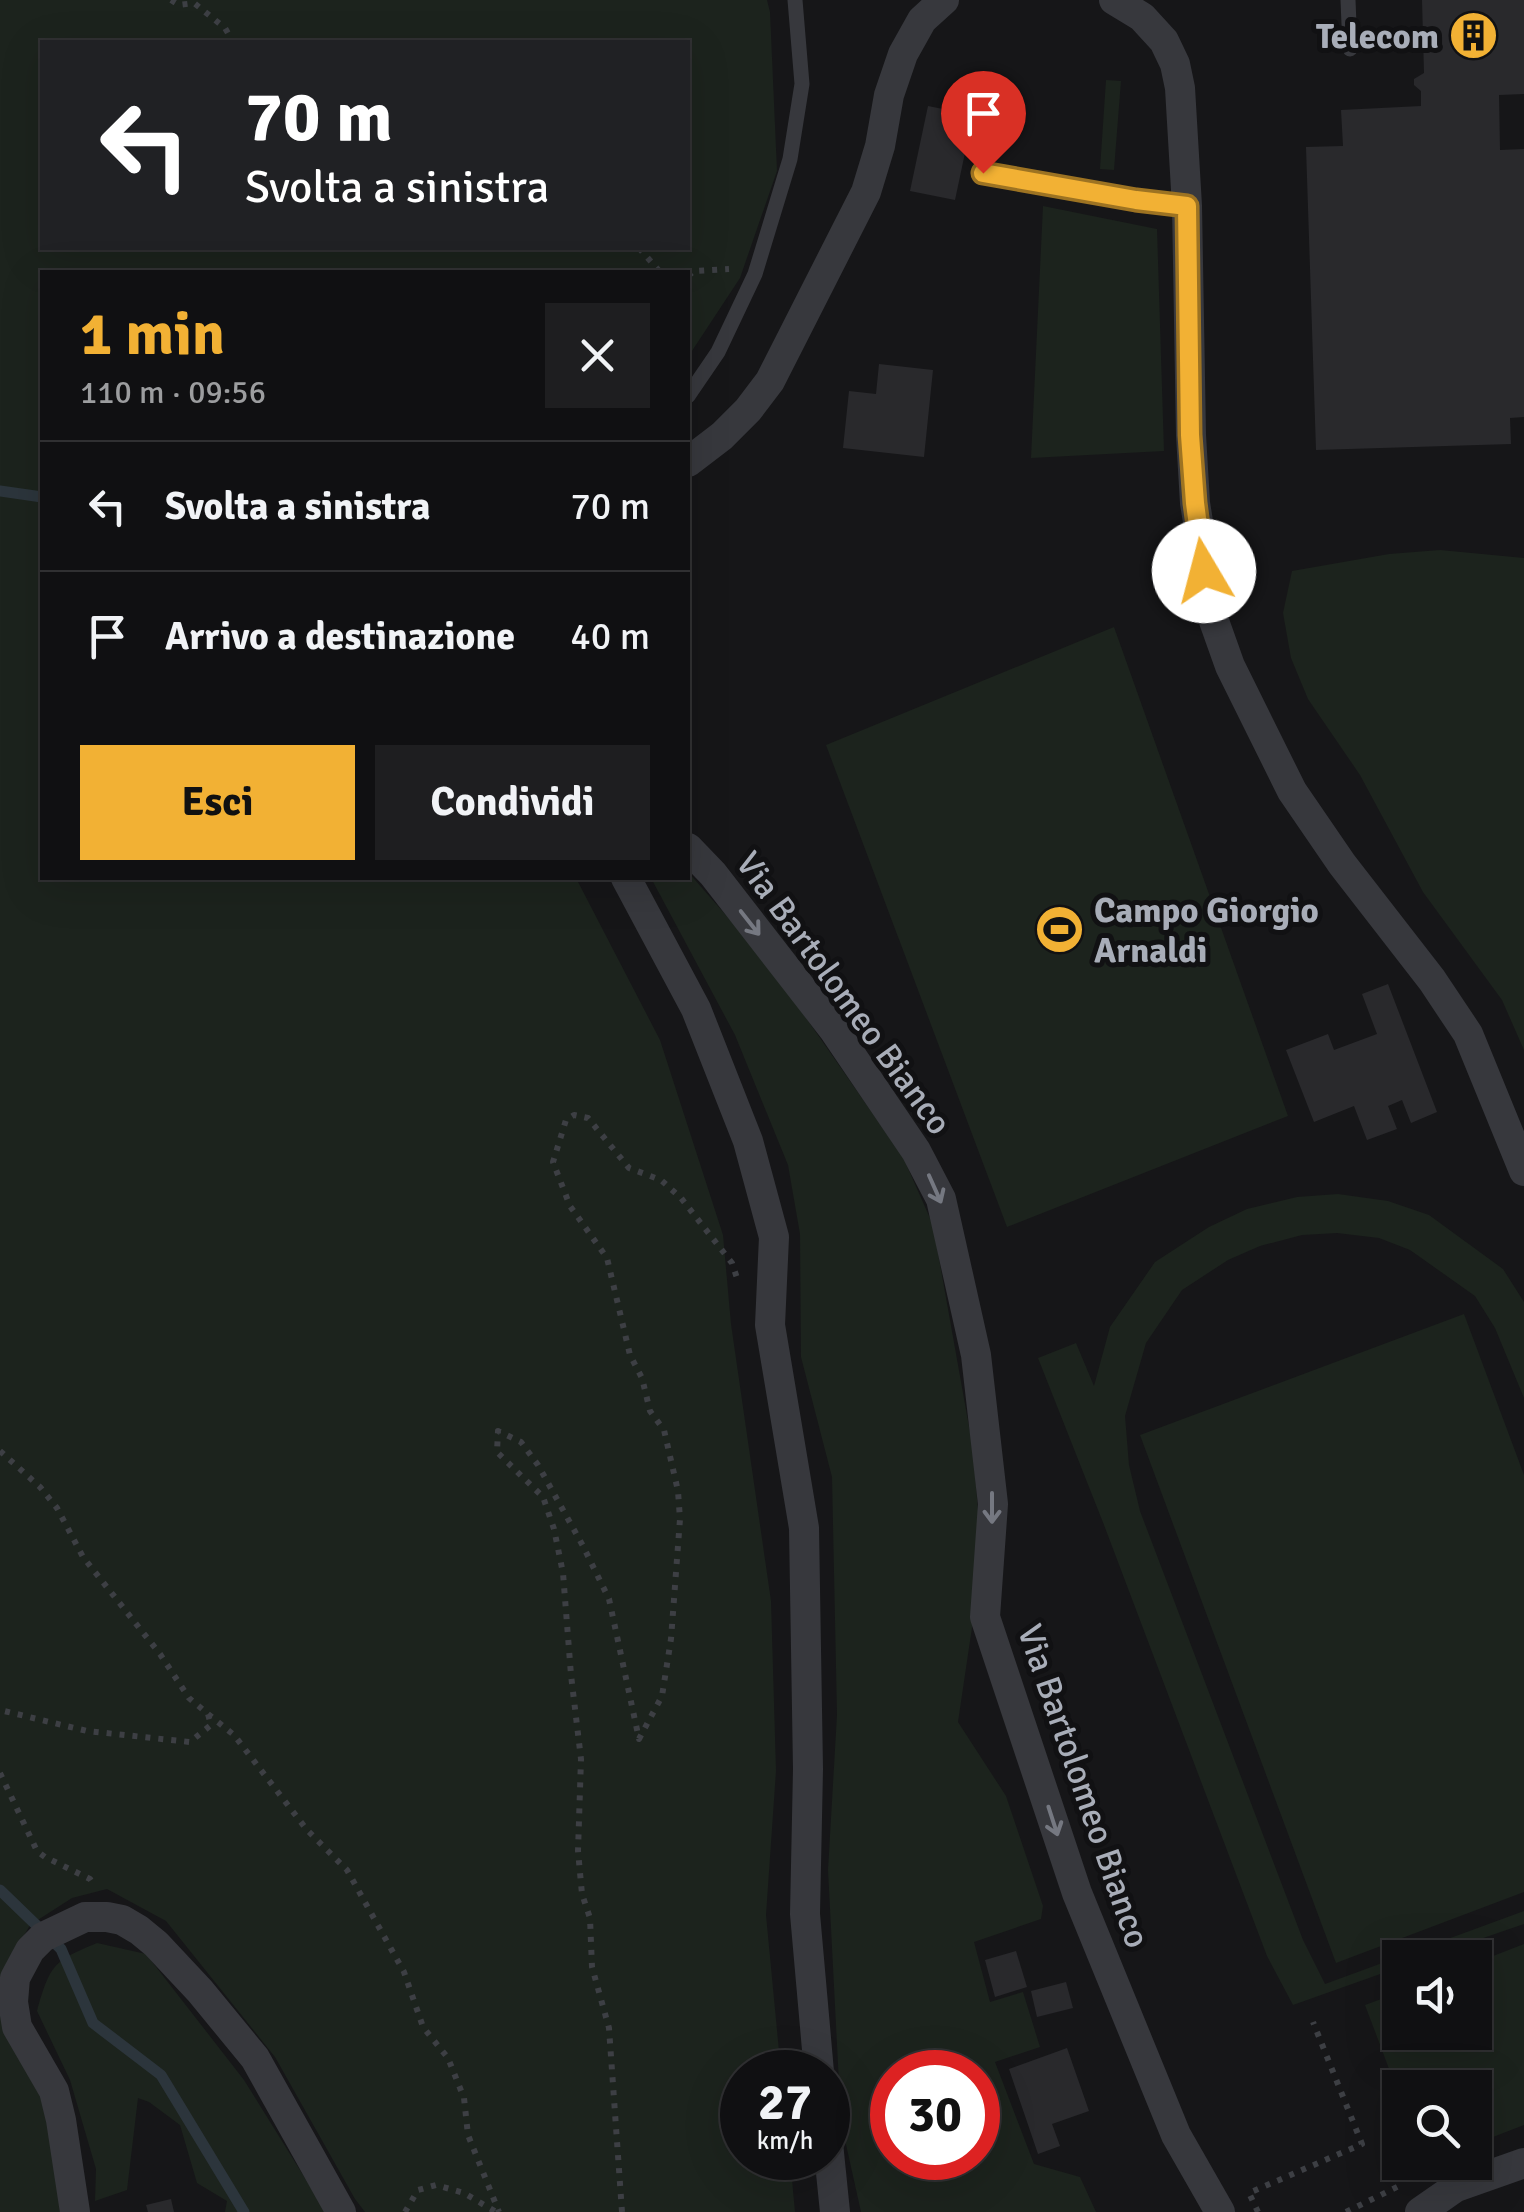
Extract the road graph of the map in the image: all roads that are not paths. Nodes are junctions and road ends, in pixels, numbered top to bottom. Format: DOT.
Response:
graph roads {
  1 [pos="796,0"];
  2 [pos="944,0"];
  3 [pos="1114,0"];
  4 [pos="1348,0"];
  5 [pos="1350,49"];
  6 [pos="983,173"];
  7 [pos="1187,206"];
  8 [pos="690,393"];
  9 [pos="690,460"];
  10 [pos="690,850"];
  11 [pos="627,880"];
  12 [pos="1524,1172"];
  13 [pos="817,2050"];
  14 [pos="1524,2163"];
  15 [pos="832,2180"];
  16 [pos="74,2212"];
  17 [pos="341,2212"];
  18 [pos="835,2212"];
  19 [pos="1220,2212"];
  20 [pos="1420,2212"];
  1 -- 8 [label="lane"];
  2 -- 9 [label="street"];
  3 -- 7 [label="street"];
  4 -- 5 [label="lane"];
  6 -- 7 [label="lane"];
  7 -- 12 [label="street"];
  10 -- 19 [label="street, Via Bartolomeo Bianco, one-way"];
  11 -- 13 [label="street"];
  14 -- 20 [label="street"];
  15 -- 18 [label="street"];
  16 -- 17 [label="street"];
}
